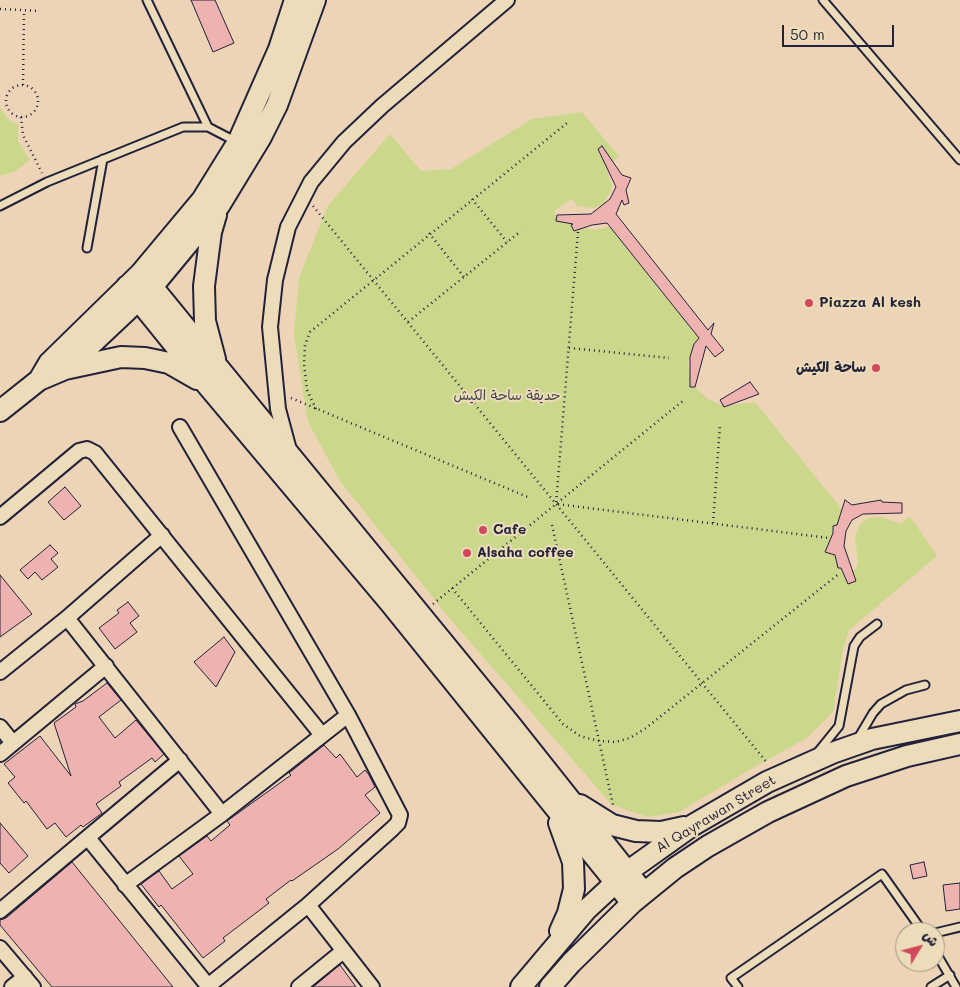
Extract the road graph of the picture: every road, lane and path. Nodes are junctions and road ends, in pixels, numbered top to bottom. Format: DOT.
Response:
graph roads {
  1 [pos="147,0"];
  2 [pos="295,0"];
  3 [pos="315,0"];
  4 [pos="508,0"];
  5 [pos="824,0"];
  6 [pos="0,9"];
  7 [pos="24,10"];
  8 [pos="40,11"];
  9 [pos="23,85"];
  10 [pos="21,117"];
  11 [pos="566,123"];
  12 [pos="208,127"];
  13 [pos="238,142"];
  14 [pos="102,159"];
  15 [pos="960,160"];
  16 [pos="47,182"];
  17 [pos="305,195"];
  18 [pos="472,199"];
  19 [pos="0,206"];
  20 [pos="219,206"];
  21 [pos="521,231"];
  22 [pos="578,232"];
  23 [pos="429,234"];
  24 [pos="507,242"];
  25 [pos="87,248"];
  26 [pos="464,277"];
  27 [pos="373,279"];
  28 [pos="140,287"];
  29 [pos="408,322"];
  30 [pos="569,348"];
  31 [pos="669,358"];
  32 [pos="65,369"];
  33 [pos="219,369"];
  34 [pos="39,380"];
  35 [pos="207,385"];
  36 [pos="276,392"];
  37 [pos="684,400"];
  38 [pos="316,409"];
  39 [pos="0,411"];
  40 [pos="720,425"];
  41 [pos="180,427"];
  42 [pos="291,458"];
  43 [pos="530,498"];
  44 [pos="556,504"];
  45 [pos="0,517"];
  46 [pos="552,524"];
  47 [pos="713,524"];
  48 [pos="162,535"];
  49 [pos="829,538"];
  50 [pos="840,573"];
  51 [pos="452,588"];
  52 [pos="420,615"];
  53 [pos="67,618"];
  54 [pos="877,624"];
  55 [pos="106,666"];
  56 [pos="0,672"];
  57 [pos="702,684"];
  58 [pos="925,684"];
  59 [pos="348,715"];
  60 [pos="960,721"];
  61 [pos="0,728"];
  62 [pos="322,735"];
  63 [pos="599,741"];
  64 [pos="13,743"];
  65 [pos="960,744"];
  66 [pos="854,746"];
  67 [pos="0,754"];
  68 [pos="180,760"];
  69 [pos="812,761"];
  70 [pos="778,776"];
  71 [pos="554,794"];
  72 [pos="222,814"];
  73 [pos="693,825"];
  74 [pos="617,826"];
  75 [pos="88,838"];
  76 [pos="621,877"];
  77 [pos="124,885"];
  78 [pos="638,898"];
  79 [pos="308,906"];
  80 [pos="0,911"];
  81 [pos="916,922"];
  82 [pos="960,927"];
  83 [pos="945,930"];
  84 [pos="554,944"];
  85 [pos="0,948"];
  86 [pos="342,952"];
  87 [pos="945,967"];
  88 [pos="950,975"];
  89 [pos="29,982"];
  90 [pos="208,986"];
  91 [pos="12,987"];
  92 [pos="299,987"];
  93 [pos="372,987"];
  94 [pos="520,987"];
  95 [pos="550,987"];
  96 [pos="738,987"];
  97 [pos="931,987"];
  98 [pos="956,987"];
  1 -- 12 [label="lane"];
  2 -- 13 [label="main road"];
  3 -- 20 [label="main road"];
  4 -- 17 [label="street"];
  5 -- 15 [label="lane"];
  6 -- 7 [label="path"];
  7 -- 8 [label="path"];
  7 -- 9 [label="path"];
  9 -- 10 [label="path"];
  9 -- 10 [label="path"];
  10 -- 16 [label="path"];
  11 -- 18 [label="path"];
  12 -- 13 [label="lane"];
  12 -- 14 [label="lane"];
  13 -- 28 [label="main road"];
  14 -- 16 [label="lane"];
  14 -- 25 [label="lane"];
  16 -- 19 [label="lane"];
  17 -- 27 [label="path"];
  17 -- 36 [label="street"];
  18 -- 23 [label="path"];
  18 -- 24 [label="path"];
  20 -- 28 [label="main road"];
  20 -- 33 [label="main road"];
  21 -- 24 [label="path"];
  22 -- 30 [label="path"];
  23 -- 26 [label="path"];
  23 -- 27 [label="path"];
  24 -- 26 [label="path"];
  26 -- 29 [label="path"];
  27 -- 29 [label="path"];
  27 -- 38 [label="path"];
  28 -- 32 [label="main road"];
  28 -- 33 [label="main road"];
  28 -- 34 [label="main road"];
  28 -- 35 [label="main road"];
  29 -- 44 [label="path"];
  30 -- 31 [label="path"];
  30 -- 44 [label="path"];
  32 -- 34 [label="main road"];
  32 -- 35 [label="main road"];
  33 -- 42 [label="main road"];
  34 -- 39 [label="main road"];
  35 -- 71 [label="main road"];
  36 -- 38 [label="path"];
  36 -- 42 [label="street"];
  37 -- 44 [label="path"];
  38 -- 43 [label="path"];
  40 -- 47 [label="path"];
  41 -- 59 [label="street"];
  42 -- 52 [label="main road"];
  44 -- 47 [label="path"];
  44 -- 51 [label="path"];
  44 -- 57 [label="path"];
  45 -- 48 [label="street"];
  46 -- 63 [label="path"];
  47 -- 49 [label="path"];
  48 -- 53 [label="street"];
  48 -- 62 [label="street"];
  50 -- 57 [label="path"];
  51 -- 52 [label="path"];
  51 -- 63 [label="path"];
  52 -- 71 [label="main road"];
  53 -- 55 [label="street"];
  53 -- 56 [label="street"];
  54 -- 69 [label="lane"];
  55 -- 64 [label="street"];
  55 -- 68 [label="street"];
  57 -- 63 [label="path"];
  57 -- 70 [label="path"];
  58 -- 66 [label="lane"];
  59 -- 62 [label="street"];
  59 -- 79 [label="street"];
  60 -- 66 [label="main road, Al Qayrawan Street"];
  61 -- 64 [label="street"];
  62 -- 72 [label="street"];
  63 -- 74 [label="path"];
  64 -- 67 [label="street"];
  65 -- 78 [label="main road, Al Qayrawan Street"];
  66 -- 69 [label="main road, Al Qayrawan Street"];
  68 -- 72 [label="street"];
  68 -- 75 [label="street"];
  69 -- 70 [label="main road, Al Qayrawan Street"];
  70 -- 73 [label="main road, Al Qayrawan Street"];
  71 -- 74 [label="main road"];
  71 -- 76 [label="main road"];
  71 -- 84 [label="main road"];
  72 -- 77 [label="street"];
  73 -- 74 [label="main road"];
  73 -- 76 [label="main road, Al Qayrawan Street"];
  75 -- 77 [label="street"];
  75 -- 80 [label="street"];
  76 -- 78 [label="main road"];
  76 -- 84 [label="main road, Al Qayrawan Street"];
  77 -- 90 [label="street"];
  78 -- 95 [label="main road, Al Qayrawan Street"];
  79 -- 86 [label="street"];
  79 -- 90 [label="street"];
  81 -- 96 [label="lane"];
  82 -- 83 [label="lane"];
  84 -- 94 [label="main road, Al Qayrawan Street"];
  85 -- 89 [label="street"];
  86 -- 92 [label="street"];
  86 -- 93 [label="street"];
  87 -- 88 [label="lane"];
  88 -- 97 [label="lane"];
  88 -- 98 [label="lane"];
  89 -- 91 [label="street"];
}
